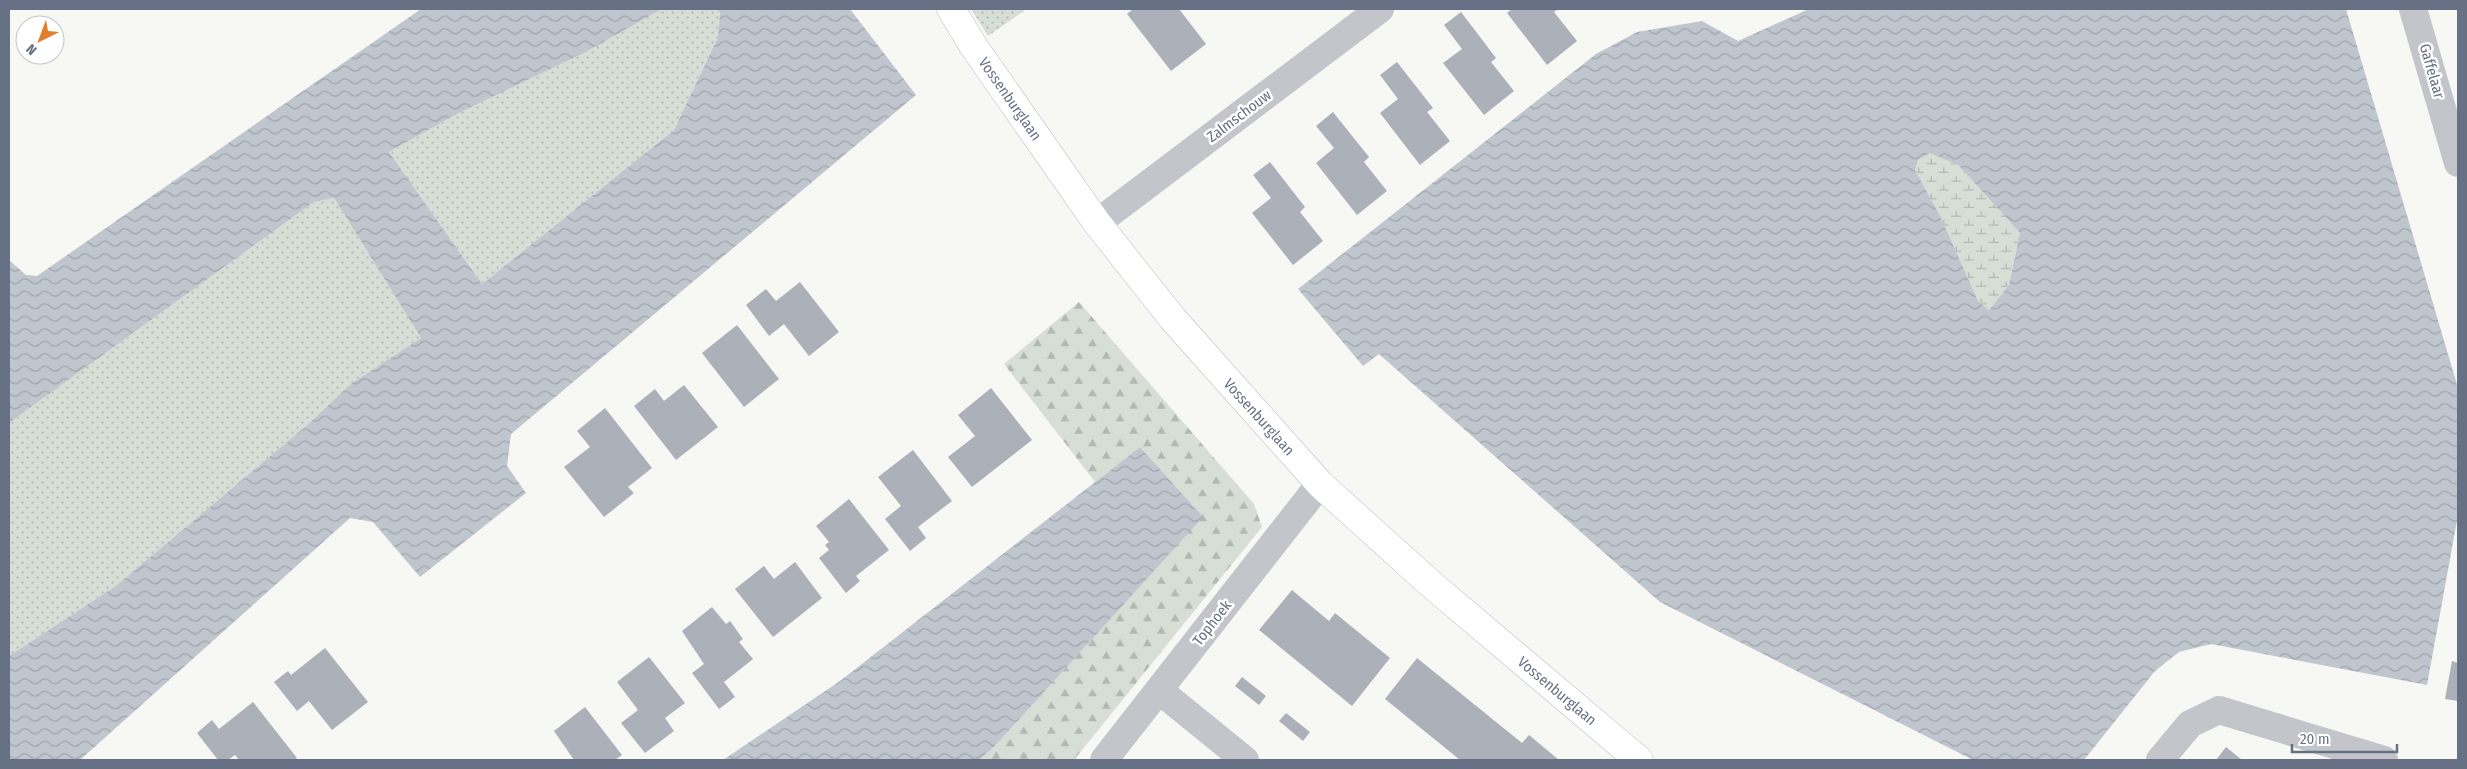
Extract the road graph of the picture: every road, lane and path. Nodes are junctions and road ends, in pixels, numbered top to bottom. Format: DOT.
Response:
graph roads {
  1 [pos="951,9"];
  2 [pos="1380,9"];
  3 [pos="2413,9"];
  4 [pos="2458,163"];
  5 [pos="1098,223"];
  6 [pos="1320,484"];
  7 [pos="1160,690"];
  8 [pos="1104,760"];
  9 [pos="1245,760"];
  10 [pos="1639,760"];
  11 [pos="2160,760"];
  12 [pos="2384,760"];
  1 -- 5 [label="street, Vossenburglaan"];
  2 -- 5 [label="street, Zalmschouw"];
  3 -- 4 [label="street, Gaffelaar"];
  5 -- 6 [label="street, Vossenburglaan"];
  6 -- 7 [label="street, Tophoek"];
  6 -- 10 [label="street, Vossenburglaan"];
  7 -- 8 [label="street, Tophoek"];
  7 -- 9 [label="street"];
  11 -- 12 [label="street"];
}
